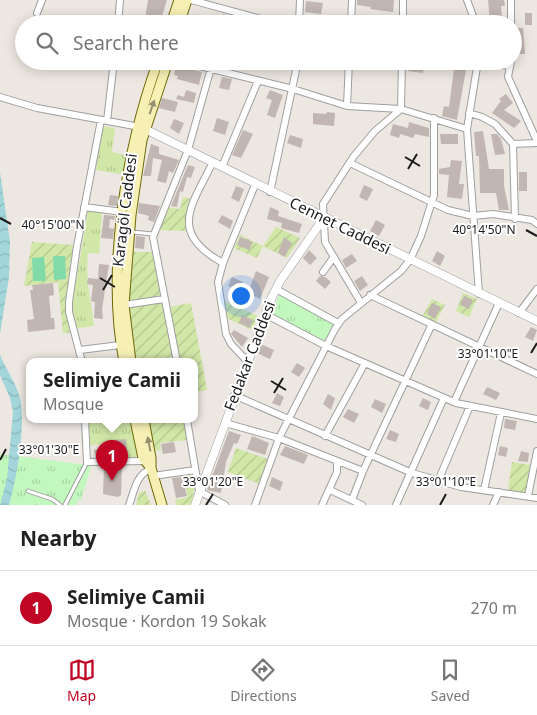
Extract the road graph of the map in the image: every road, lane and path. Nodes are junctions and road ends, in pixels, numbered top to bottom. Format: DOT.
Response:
graph roads {
  1 [pos="42,0"];
  2 [pos="120,0"];
  3 [pos="179,0"];
  4 [pos="187,0"];
  5 [pos="191,0"];
  6 [pos="300,0"];
  7 [pos="352,0"];
  8 [pos="404,0"];
  9 [pos="462,0"];
  10 [pos="467,0"];
  11 [pos="511,0"];
  12 [pos="37,13"];
  13 [pos="119,15"];
  14 [pos="174,15"];
  15 [pos="182,15"];
  16 [pos="246,15"];
  17 [pos="299,15"];
  18 [pos="351,15"];
  19 [pos="403,15"];
  20 [pos="473,15"];
  21 [pos="511,15"];
  22 [pos="112,70"];
  23 [pos="156,70"];
  24 [pos="164,70"];
  25 [pos="210,70"];
  26 [pos="218,70"];
  27 [pos="296,70"];
  28 [pos="349,70"];
  29 [pos="402,70"];
  30 [pos="476,70"];
  31 [pos="510,70"];
  32 [pos="258,81"];
  33 [pos="293,89"];
  34 [pos="0,97"];
  35 [pos="347,106"];
  36 [pos="402,109"];
  37 [pos="469,113"];
  38 [pos="434,118"];
  39 [pos="104,120"];
  40 [pos="141,127"];
  41 [pos="467,129"];
  42 [pos="537,142"];
  43 [pos="513,144"];
  44 [pos="188,150"];
  45 [pos="213,162"];
  46 [pos="350,163"];
  47 [pos="222,167"];
  48 [pos="255,185"];
  49 [pos="270,192"];
  50 [pos="430,202"];
  51 [pos="84,207"];
  52 [pos="124,212"];
  53 [pos="322,215"];
  54 [pos="473,216"];
  55 [pos="515,219"];
  56 [pos="535,221"];
  57 [pos="130,231"];
  58 [pos="154,234"];
  59 [pos="333,258"];
  60 [pos="410,260"];
  61 [pos="223,263"];
  62 [pos="323,272"];
  63 [pos="276,289"];
  64 [pos="537,289"];
  65 [pos="479,294"];
  66 [pos="370,295"];
  67 [pos="164,299"];
  68 [pos="361,303"];
  69 [pos="499,303"];
  70 [pos="124,305"];
  71 [pos="519,312"];
  72 [pos="265,314"];
  73 [pos="537,321"];
  74 [pos="338,323"];
  75 [pos="432,324"];
  76 [pos="120,344"];
  77 [pos="326,346"];
  78 [pos="479,347"];
  79 [pos="80,350"];
  80 [pos="81,358"];
  81 [pos="123,358"];
  82 [pos="131,358"];
  83 [pos="176,358"];
  84 [pos="247,361"];
  85 [pos="365,363"];
  86 [pos="537,374"];
  87 [pos="405,381"];
  88 [pos="234,396"];
  89 [pos="444,398"];
  90 [pos="454,402"];
  91 [pos="470,406"];
  92 [pos="501,413"];
  93 [pos="537,419"];
  94 [pos="288,420"];
  95 [pos="225,422"];
  96 [pos="85,423"];
  97 [pos="136,423"];
  98 [pos="145,423"];
  99 [pos="188,423"];
  100 [pos="325,436"];
  101 [pos="279,438"];
  102 [pos="537,450"];
  103 [pos="370,456"];
  104 [pos="144,461"];
  105 [pos="87,462"];
  106 [pos="337,462"];
  107 [pos="196,470"];
  108 [pos="363,470"];
  109 [pos="152,471"];
  110 [pos="412,473"];
  111 [pos="438,481"];
  112 [pos="28,490"];
  113 [pos="330,490"];
  114 [pos="484,490"];
  115 [pos="199,491"];
  116 [pos="499,492"];
  117 [pos="528,496"];
  118 [pos="537,498"];
  119 [pos="352,500"];
  120 [pos="60,505"];
  121 [pos="65,505"];
  122 [pos="129,505"];
  123 [pos="162,505"];
  124 [pos="195,505"];
  125 [pos="225,505"];
  126 [pos="255,505"];
  127 [pos="322,505"];
  128 [pos="362,505"];
  129 [pos="396,505"];
  130 [pos="493,505"];
  1 -- 12 [label="street"];
  2 -- 13 [label="street"];
  3 -- 14 [label="main road"];
  4 -- 15 [label="main road"];
  5 -- 16 [label="street"];
  6 -- 17 [label="street"];
  7 -- 18 [label="street"];
  8 -- 19 [label="street"];
  9 -- 10 [label="street"];
  10 -- 20 [label="street"];
  11 -- 21 [label="street"];
  22 -- 39 [label="street"];
  23 -- 40 [label="main road, Karagöl Caddesi"];
  40 -- 24 [label="main road, one-way"];
  25 -- 44 [label="street"];
  26 -- 32 [label="street"];
  27 -- 33 [label="street"];
  28 -- 35 [label="street"];
  29 -- 36 [label="street"];
  30 -- 37 [label="street"];
  31 -- 42 [label="street"];
  32 -- 33 [label="street"];
  32 -- 47 [label="street"];
  33 -- 35 [label="street"];
  33 -- 49 [label="street"];
  34 -- 39 [label="street"];
  35 -- 36 [label="street"];
  36 -- 38 [label="street"];
  36 -- 46 [label="street"];
  37 -- 41 [label="street"];
  37 -- 43 [label="street"];
  38 -- 41 [label="street"];
  38 -- 50 [label="street"];
  39 -- 40 [label="street"];
  39 -- 51 [label="street"];
  40 -- 44 [label="street, Cennet Caddesi"];
  40 -- 52 [label="main road, Karagöl Caddesi"];
  40 -- 57 [label="main road"];
  41 -- 54 [label="street"];
  42 -- 43 [label="street"];
  43 -- 55 [label="street"];
  44 -- 45 [label="street, Cennet Caddesi"];
  44 -- 58 [label="street"];
  45 -- 47 [label="street, Cennet Caddesi"];
  45 -- 61 [label="street"];
  46 -- 50 [label="street"];
  46 -- 53 [label="street"];
  47 -- 48 [label="street, Cennet Caddesi"];
  48 -- 49 [label="street, Cennet Caddesi"];
  48 -- 61 [label="street"];
  49 -- 53 [label="street, Cennet Caddesi"];
  50 -- 54 [label="street"];
  50 -- 60 [label="street"];
  51 -- 52 [label="street"];
  51 -- 79 [label="street"];
  52 -- 76 [label="main road, Karagöl Caddesi"];
  53 -- 59 [label="street"];
  53 -- 60 [label="street, Cennet Caddesi"];
  53 -- 63 [label="street, Fedakar Caddesi"];
  54 -- 55 [label="street"];
  54 -- 65 [label="street"];
  55 -- 56 [label="street"];
  57 -- 58 [label="lane"];
  57 -- 70 [label="main road"];
  58 -- 67 [label="street"];
  59 -- 62 [label="street"];
  59 -- 68 [label="street"];
  60 -- 65 [label="street, Cennet Caddesi"];
  60 -- 66 [label="street"];
  61 -- 84 [label="street"];
  63 -- 72 [label="street, Fedakar Caddesi"];
  63 -- 74 [label="street"];
  64 -- 71 [label="street"];
  65 -- 69 [label="street, Cennet Caddesi"];
  66 -- 68 [label="street"];
  66 -- 75 [label="street"];
  67 -- 70 [label="street"];
  67 -- 83 [label="street"];
  68 -- 74 [label="street"];
  69 -- 71 [label="street, Cennet Caddesi"];
  69 -- 78 [label="street"];
  70 -- 82 [label="main road"];
  71 -- 73 [label="street, Cennet Caddesi"];
  72 -- 77 [label="street"];
  72 -- 84 [label="street, Fedakar Caddesi"];
  74 -- 77 [label="street"];
  75 -- 78 [label="street"];
  75 -- 87 [label="street"];
  76 -- 79 [label="street"];
  76 -- 81 [label="main road, Karagöl Caddesi"];
  77 -- 85 [label="street"];
  77 -- 94 [label="street"];
  78 -- 86 [label="street"];
  78 -- 90 [label="street"];
  79 -- 80 [label="street"];
  84 -- 88 [label="street, Fedakar Caddesi"];
  85 -- 87 [label="street"];
  85 -- 100 [label="street"];
  87 -- 89 [label="street"];
  87 -- 103 [label="street"];
  88 -- 94 [label="street"];
  88 -- 95 [label="street, Fedakar Caddesi"];
  89 -- 90 [label="street"];
  89 -- 110 [label="street"];
  90 -- 91 [label="street"];
  91 -- 92 [label="street"];
  91 -- 111 [label="street"];
  92 -- 93 [label="street"];
  92 -- 114 [label="street"];
  94 -- 100 [label="street"];
  94 -- 101 [label="street"];
  95 -- 101 [label="street"];
  95 -- 115 [label="street, Fedakar Caddesi"];
  96 -- 105 [label="street"];
  97 -- 104 [label="main road"];
  109 -- 98 [label="main road, one-way"];
  99 -- 107 [label="street"];
  100 -- 103 [label="street"];
  101 -- 106 [label="street"];
  101 -- 126 [label="street"];
  102 -- 117 [label="street"];
  103 -- 108 [label="street"];
  103 -- 110 [label="street"];
  104 -- 105 [label="street"];
  104 -- 109 [label="main road"];
  105 -- 121 [label="lane"];
  106 -- 108 [label="street"];
  106 -- 113 [label="street"];
  107 -- 109 [label="street"];
  107 -- 115 [label="street"];
  108 -- 119 [label="street"];
  109 -- 122 [label="street"];
  109 -- 123 [label="main road"];
  110 -- 111 [label="street"];
  110 -- 129 [label="street"];
  111 -- 114 [label="street"];
  112 -- 120 [label="lane"];
  113 -- 119 [label="street"];
  113 -- 127 [label="street"];
  114 -- 116 [label="street"];
  115 -- 124 [label="street, Fedakar Caddesi"];
  115 -- 125 [label="street"];
  116 -- 117 [label="street"];
  116 -- 130 [label="street"];
  117 -- 118 [label="street"];
  119 -- 128 [label="street"];
}
